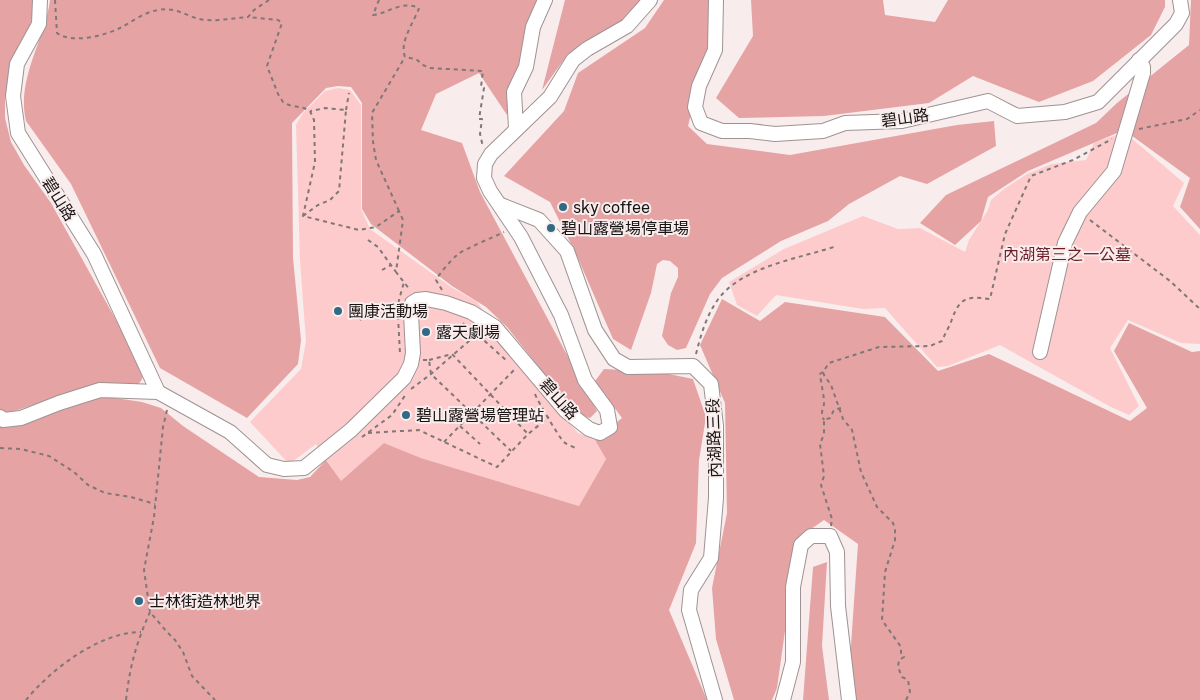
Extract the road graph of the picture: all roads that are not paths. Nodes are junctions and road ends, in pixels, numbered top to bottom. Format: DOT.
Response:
graph roads {
  1 [pos="40,0"];
  2 [pos="545,0"];
  3 [pos="650,0"];
  4 [pos="716,0"];
  5 [pos="1180,0"];
  6 [pos="1138,60"];
  7 [pos="516,128"];
  8 [pos="501,205"];
  9 [pos="1040,352"];
  10 [pos="164,395"];
  11 [pos="0,417"];
  12 [pos="715,700"];
  13 [pos="782,700"];
  14 [pos="849,700"];
  1 -- 10 [label="street, 碧山路"];
  2 -- 7 [label="street"];
  3 -- 7 [label="street"];
  4 -- 6 [label="street, 碧山路"];
  5 -- 6 [label="street, 碧山路"];
  6 -- 9 [label="street"];
  7 -- 8 [label="street, 碧山路"];
  8 -- 10 [label="street, 碧山路"];
  8 -- 12 [label="street, 內湖路三段"];
  10 -- 11 [label="street"];
  13 -- 14 [label="street"];
}
